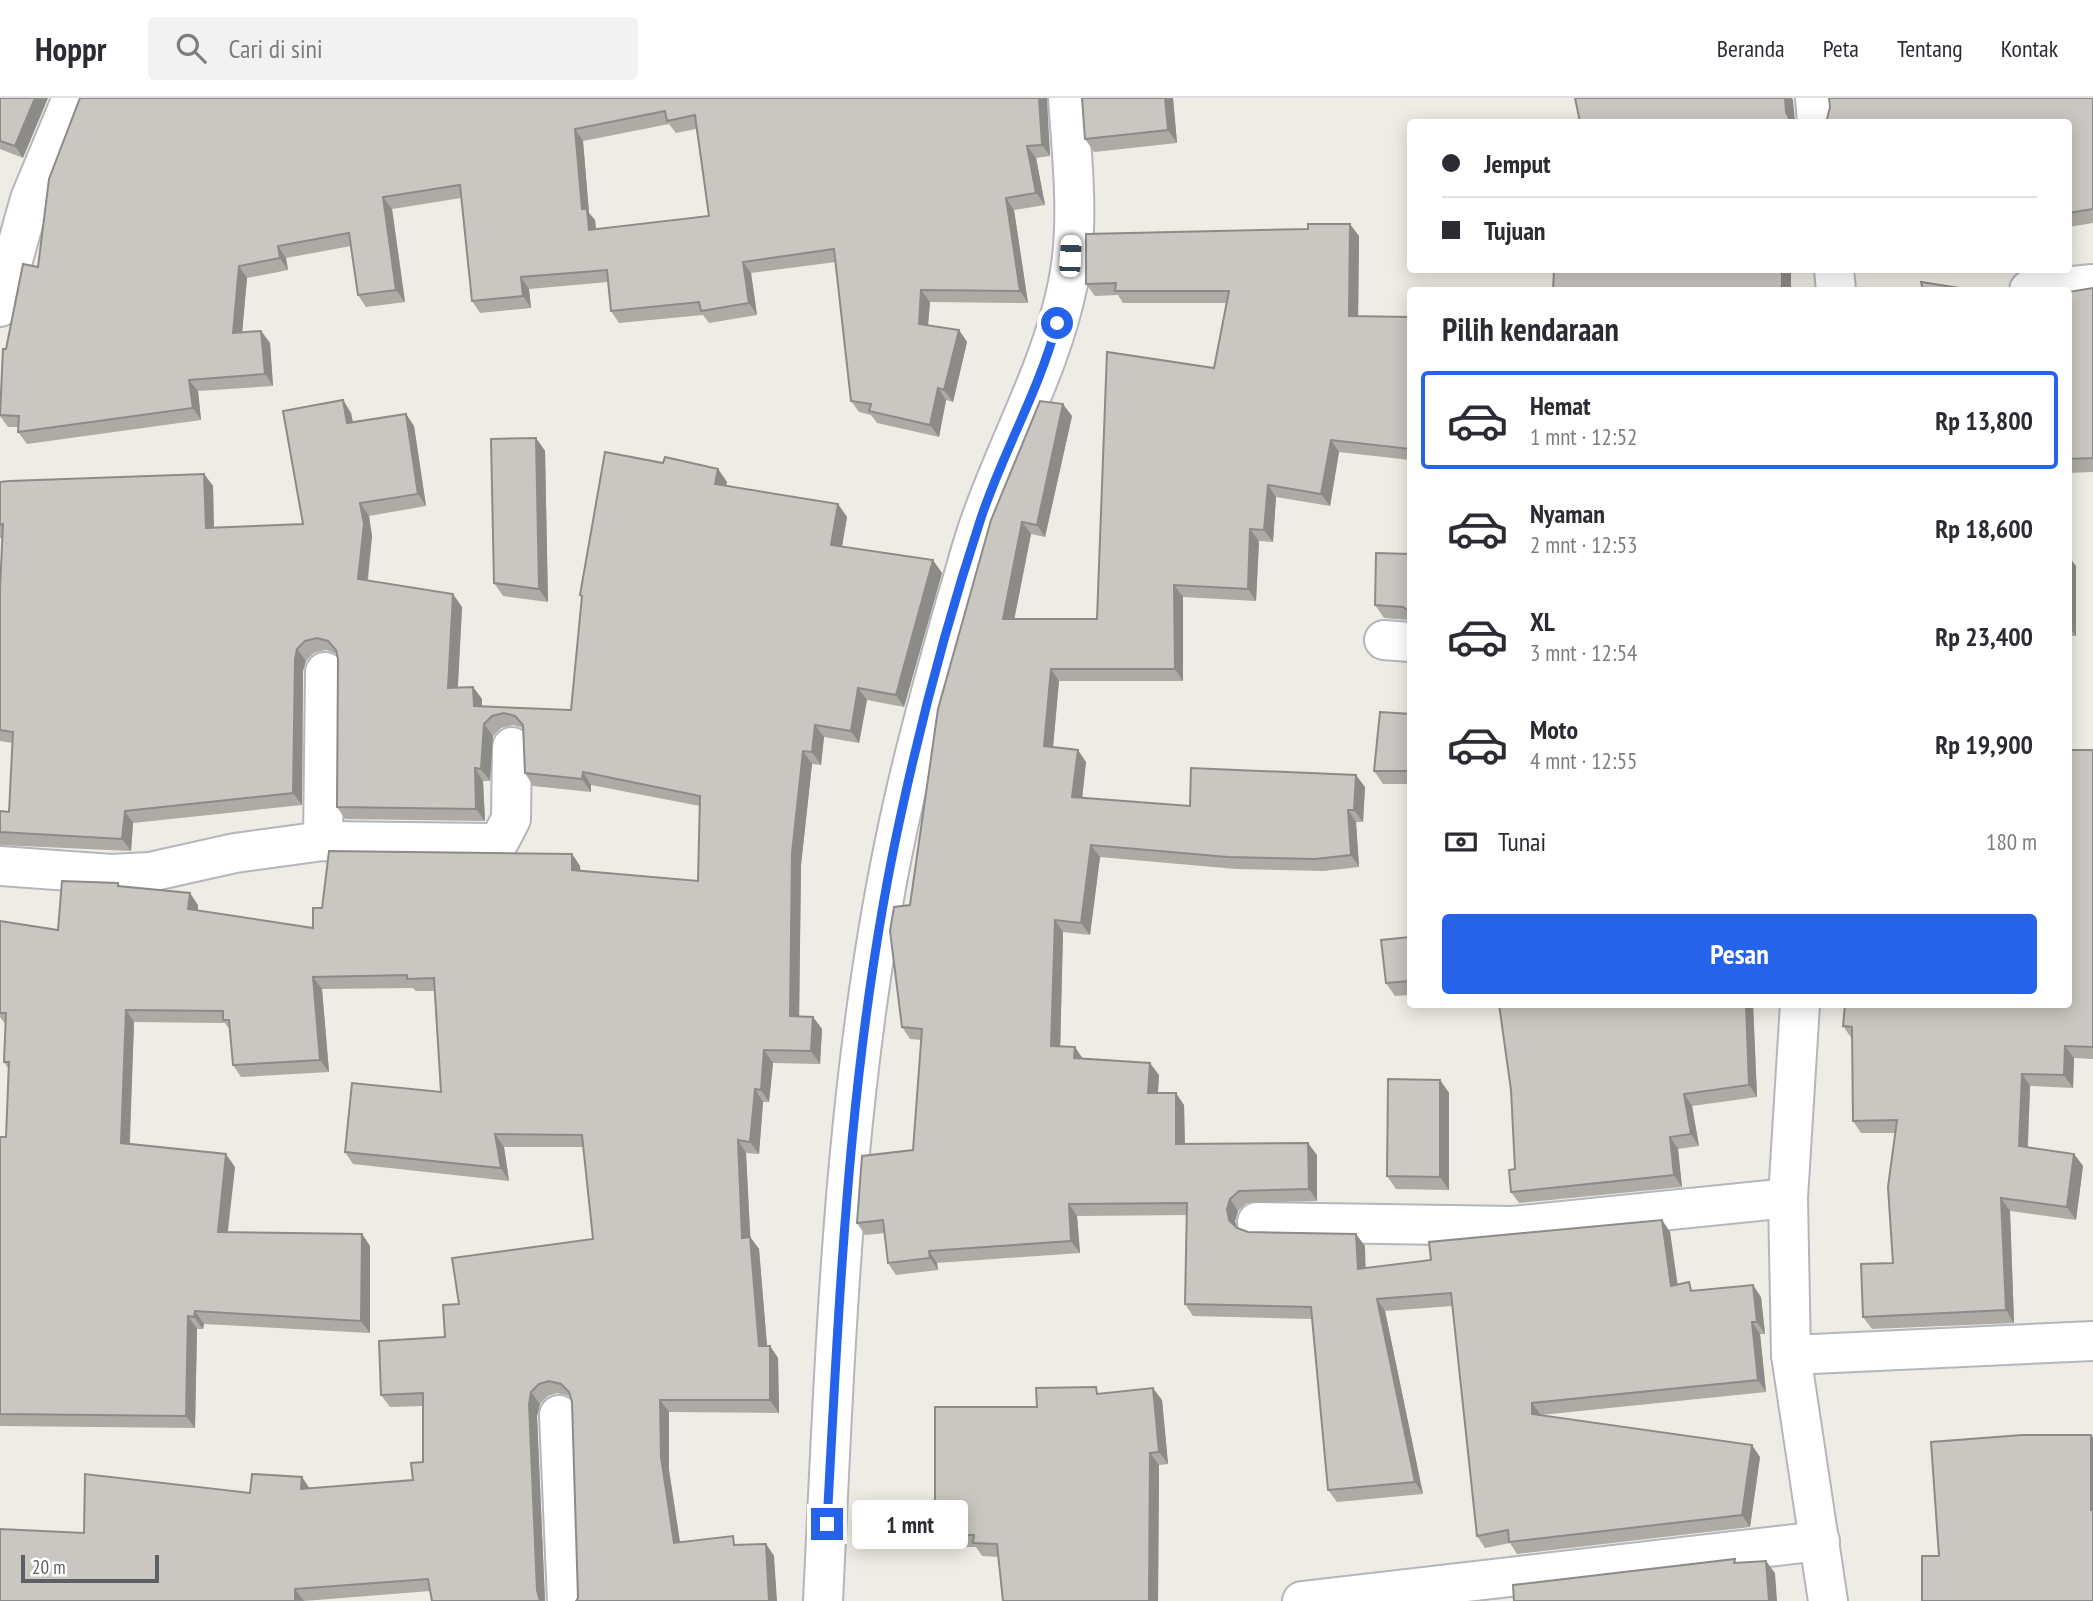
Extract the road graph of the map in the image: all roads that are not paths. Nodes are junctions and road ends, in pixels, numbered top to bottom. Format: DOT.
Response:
graph roads {
  1 [pos="72,98"];
  2 [pos="1068,98"];
  3 [pos="1815,98"];
  4 [pos="1818,119"];
  5 [pos="15,196"];
  6 [pos="2093,284"];
  7 [pos="2061,287"];
  8 [pos="0,307"];
  9 [pos="325,672"];
  10 [pos="512,747"];
  11 [pos="323,841"];
  12 [pos="0,866"];
  13 [pos="1800,1008"];
  14 [pos="1788,1198"];
  15 [pos="1257,1222"];
  16 [pos="2093,1341"];
  17 [pos="1791,1355"];
  18 [pos="559,1415"];
  19 [pos="1820,1541"];
  20 [pos="567,1601"];
  21 [pos="823,1601"];
  22 [pos="1302,1601"];
  23 [pos="1828,1601"];
  1 -- 5 [label="street"];
  2 -- 21 [label="street"];
  3 -- 4 [label="street"];
  5 -- 8 [label="street"];
  6 -- 7 [label="street"];
  9 -- 11 [label="street"];
  10 -- 11 [label="street"];
  11 -- 12 [label="street"];
  13 -- 14 [label="street"];
  14 -- 15 [label="street"];
  14 -- 17 [label="street"];
  16 -- 17 [label="street"];
  17 -- 19 [label="street"];
  18 -- 20 [label="street"];
  19 -- 22 [label="street"];
  19 -- 23 [label="street"];
}
